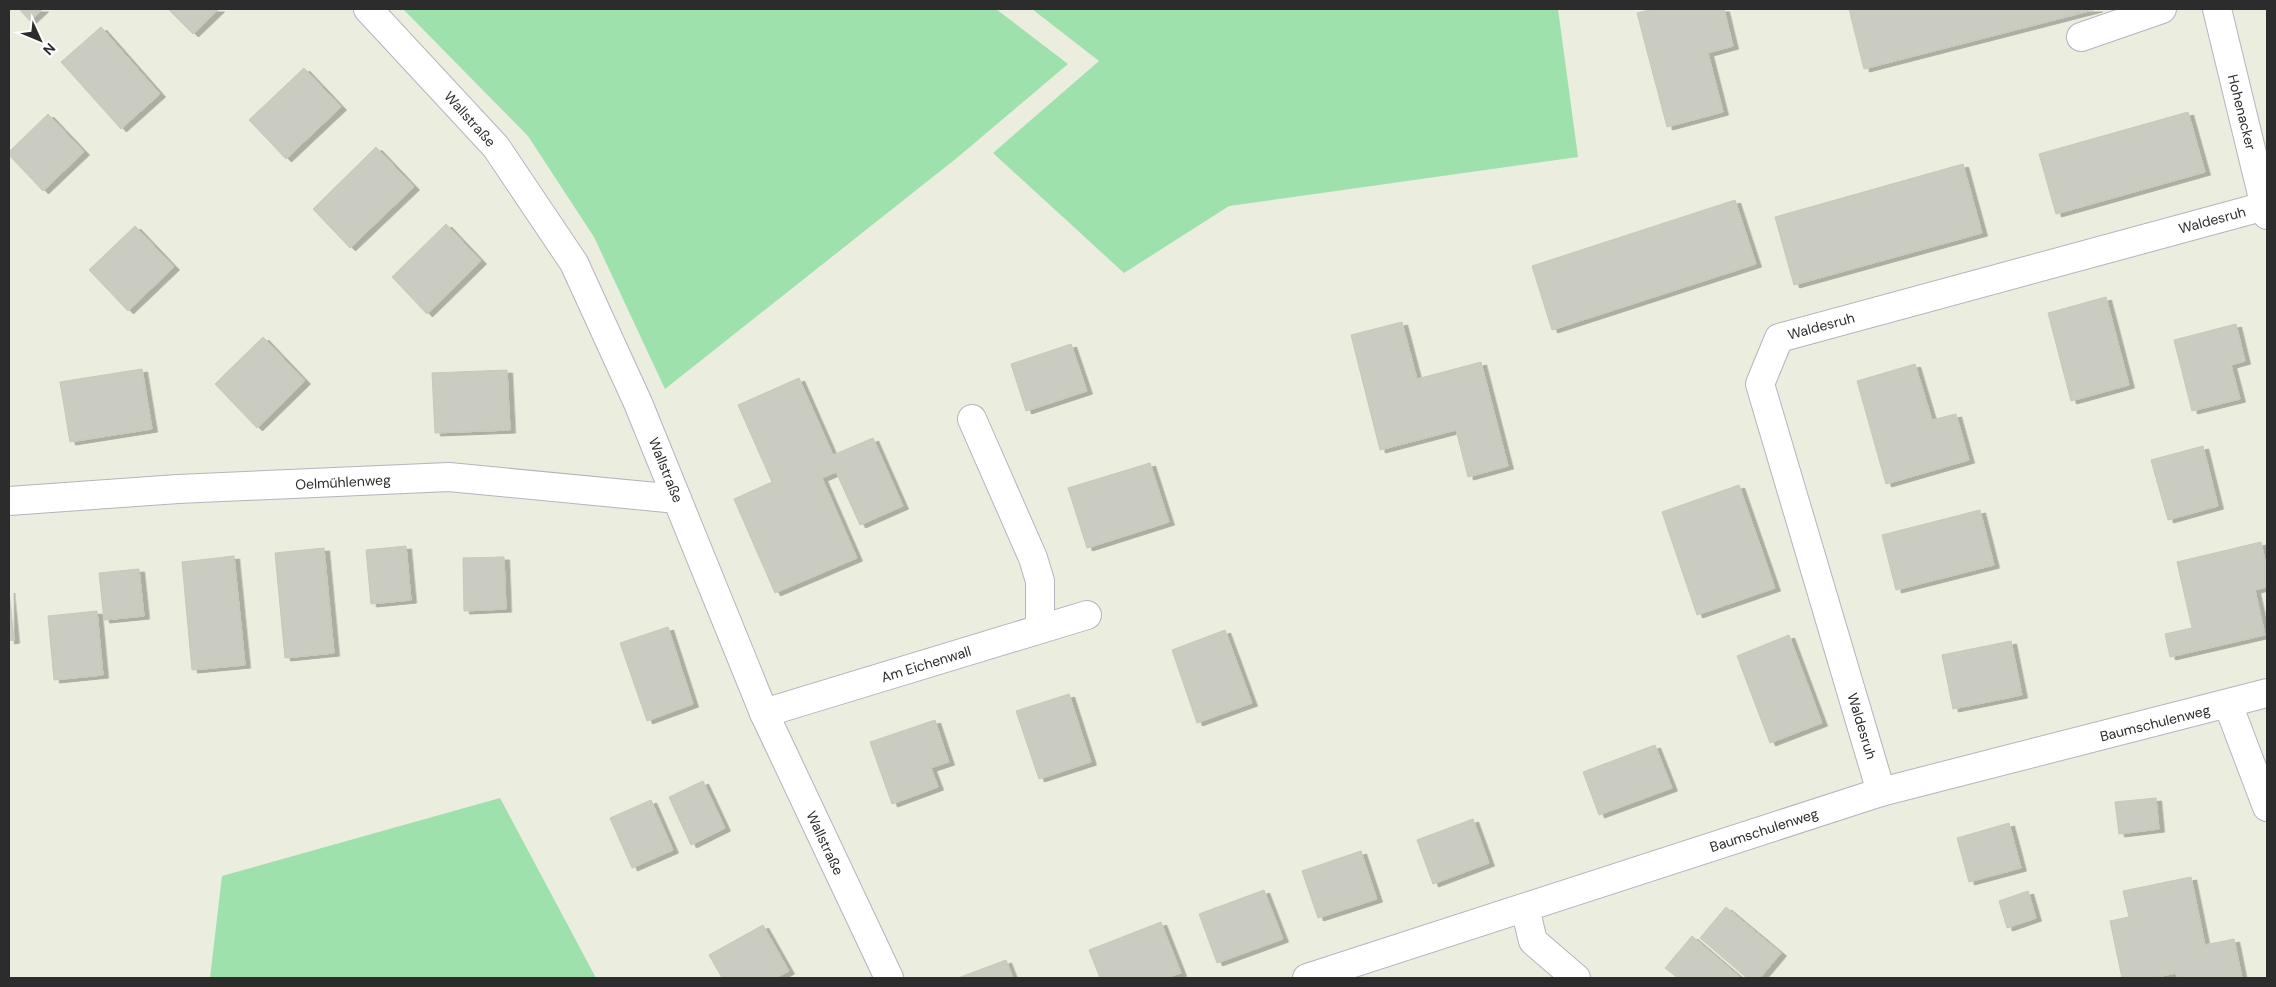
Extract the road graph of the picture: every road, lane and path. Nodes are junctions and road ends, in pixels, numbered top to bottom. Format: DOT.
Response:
graph roads {
  1 [pos="368,9"];
  2 [pos="2162,9"];
  3 [pos="2217,9"];
  4 [pos="2081,37"];
  5 [pos="2266,210"];
  6 [pos="972,419"];
  7 [pos="677,499"];
  8 [pos="9,501"];
  9 [pos="1087,615"];
  10 [pos="1040,629"];
  11 [pos="2267,693"];
  12 [pos="2228,704"];
  13 [pos="764,713"];
  14 [pos="1882,792"];
  15 [pos="2267,808"];
  16 [pos="1525,908"];
  17 [pos="889,978"];
  18 [pos="1308,978"];
  19 [pos="1576,978"];
  1 -- 7 [label="street, Wallstraße"];
  2 -- 4 [label="street"];
  3 -- 5 [label="street, Hohenacker"];
  5 -- 14 [label="street, Waldesruh"];
  6 -- 10 [label="street"];
  7 -- 8 [label="street, Oelmühlenweg"];
  7 -- 13 [label="street, Wallstraße"];
  9 -- 10 [label="street, Am Eichenwall"];
  10 -- 13 [label="street, Am Eichenwall"];
  11 -- 12 [label="street, Baumschulenweg"];
  12 -- 14 [label="street, Baumschulenweg"];
  12 -- 15 [label="street, Baumschulenweg"];
  13 -- 17 [label="street, Wallstraße"];
  14 -- 16 [label="street, Baumschulenweg"];
  16 -- 18 [label="street, Baumschulenweg"];
  16 -- 19 [label="street"];
}
